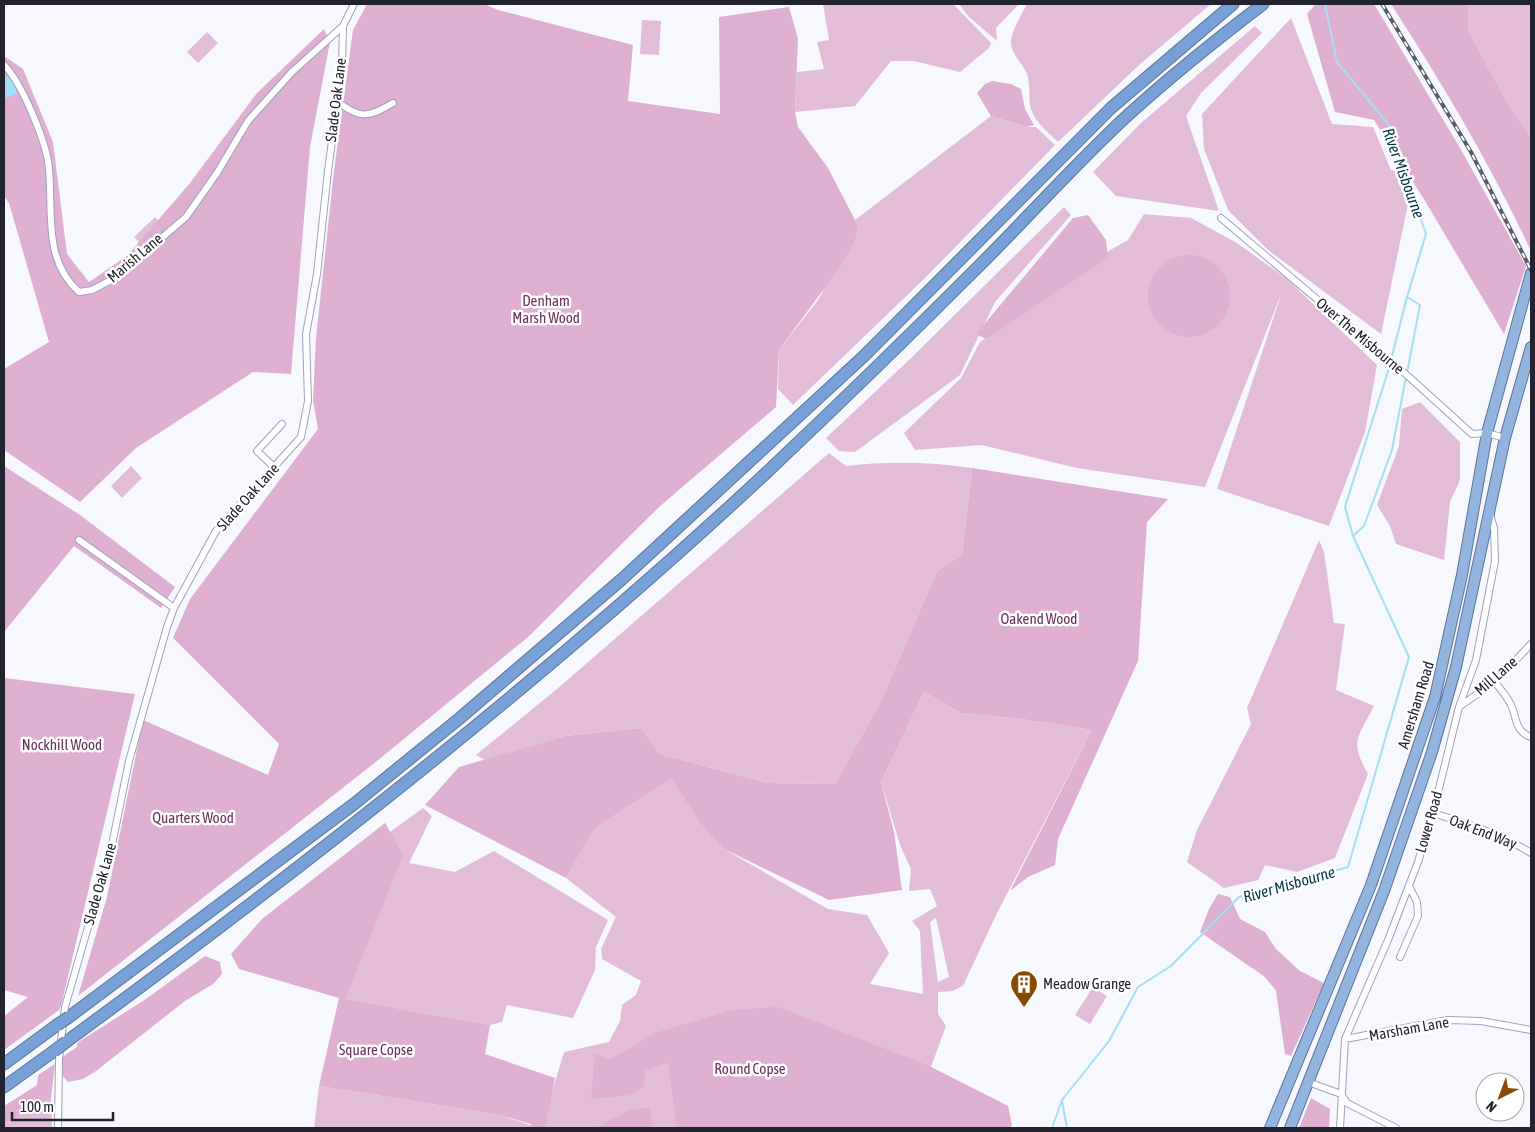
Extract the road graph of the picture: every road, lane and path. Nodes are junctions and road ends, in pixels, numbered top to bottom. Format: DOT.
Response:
graph roads {
  1 [pos="354,4"];
  2 [pos="1233,4"];
  3 [pos="1263,4"];
  4 [pos="343,26"];
  5 [pos="4,65"];
  6 [pos="337,101"];
  7 [pos="393,103"];
  8 [pos="1221,218"];
  9 [pos="1531,273"];
  10 [pos="1531,346"];
  11 [pos="282,424"];
  12 [pos="1487,433"];
  13 [pos="1505,438"];
  14 [pos="274,467"];
  15 [pos="1489,510"];
  16 [pos="79,540"];
  17 [pos="174,608"];
  18 [pos="1531,644"];
  19 [pos="1495,682"];
  20 [pos="1459,707"];
  21 [pos="1531,737"];
  22 [pos="1433,813"];
  23 [pos="1531,853"];
  24 [pos="1408,886"];
  25 [pos="1400,957"];
  26 [pos="67,1012"];
  27 [pos="1531,1030"];
  28 [pos="1345,1039"];
  29 [pos="56,1055"];
  30 [pos="4,1064"];
  31 [pos="1308,1082"];
  32 [pos="4,1087"];
  33 [pos="1341,1094"];
  34 [pos="58,1128"];
  35 [pos="1270,1128"];
  36 [pos="1290,1128"];
  37 [pos="1340,1128"];
  38 [pos="1396,1128"];
  1 -- 4 [label="street, Slade Oak Lane"];
  2 -- 26 [label="highway"];
  3 -- 29 [label="highway, bridge"];
  4 -- 5 [label="street, Marish Lane"];
  4 -- 6 [label="street, Slade Oak Lane"];
  6 -- 7 [label="street"];
  6 -- 14 [label="street, Slade Oak Lane"];
  8 -- 12 [label="street, Over The Misbourne"];
  9 -- 12 [label="highway, Amersham Road"];
  10 -- 13 [label="highway"];
  11 -- 14 [label="street"];
  12 -- 13 [label="street, Over The Misbourne"];
  12 -- 35 [label="highway, Amersham Road"];
  13 -- 15 [label="highway"];
  14 -- 17 [label="street, Slade Oak Lane"];
  15 -- 20 [label="street, Lower Road"];
  15 -- 31 [label="highway"];
  16 -- 17 [label="street"];
  17 -- 26 [label="street, Slade Oak Lane"];
  18 -- 19 [label="street, Mill Lane"];
  19 -- 20 [label="street, Mill Lane"];
  19 -- 21 [label="street"];
  20 -- 22 [label="street, Lower Road"];
  22 -- 23 [label="street, Oak End Way"];
  22 -- 24 [label="street, Lower Road"];
  24 -- 25 [label="street"];
  24 -- 28 [label="street, Lower Road"];
  26 -- 29 [label="street, Slade Oak Lane"];
  26 -- 30 [label="highway, bridge"];
  27 -- 28 [label="street, Marsham Lane"];
  28 -- 33 [label="street, Lower Road"];
  29 -- 32 [label="highway"];
  29 -- 34 [label="street, Slade Oak Lane"];
  31 -- 33 [label="street"];
  31 -- 36 [label="highway"];
  33 -- 37 [label="street, Lower Road"];
  33 -- 38 [label="street"];
}
